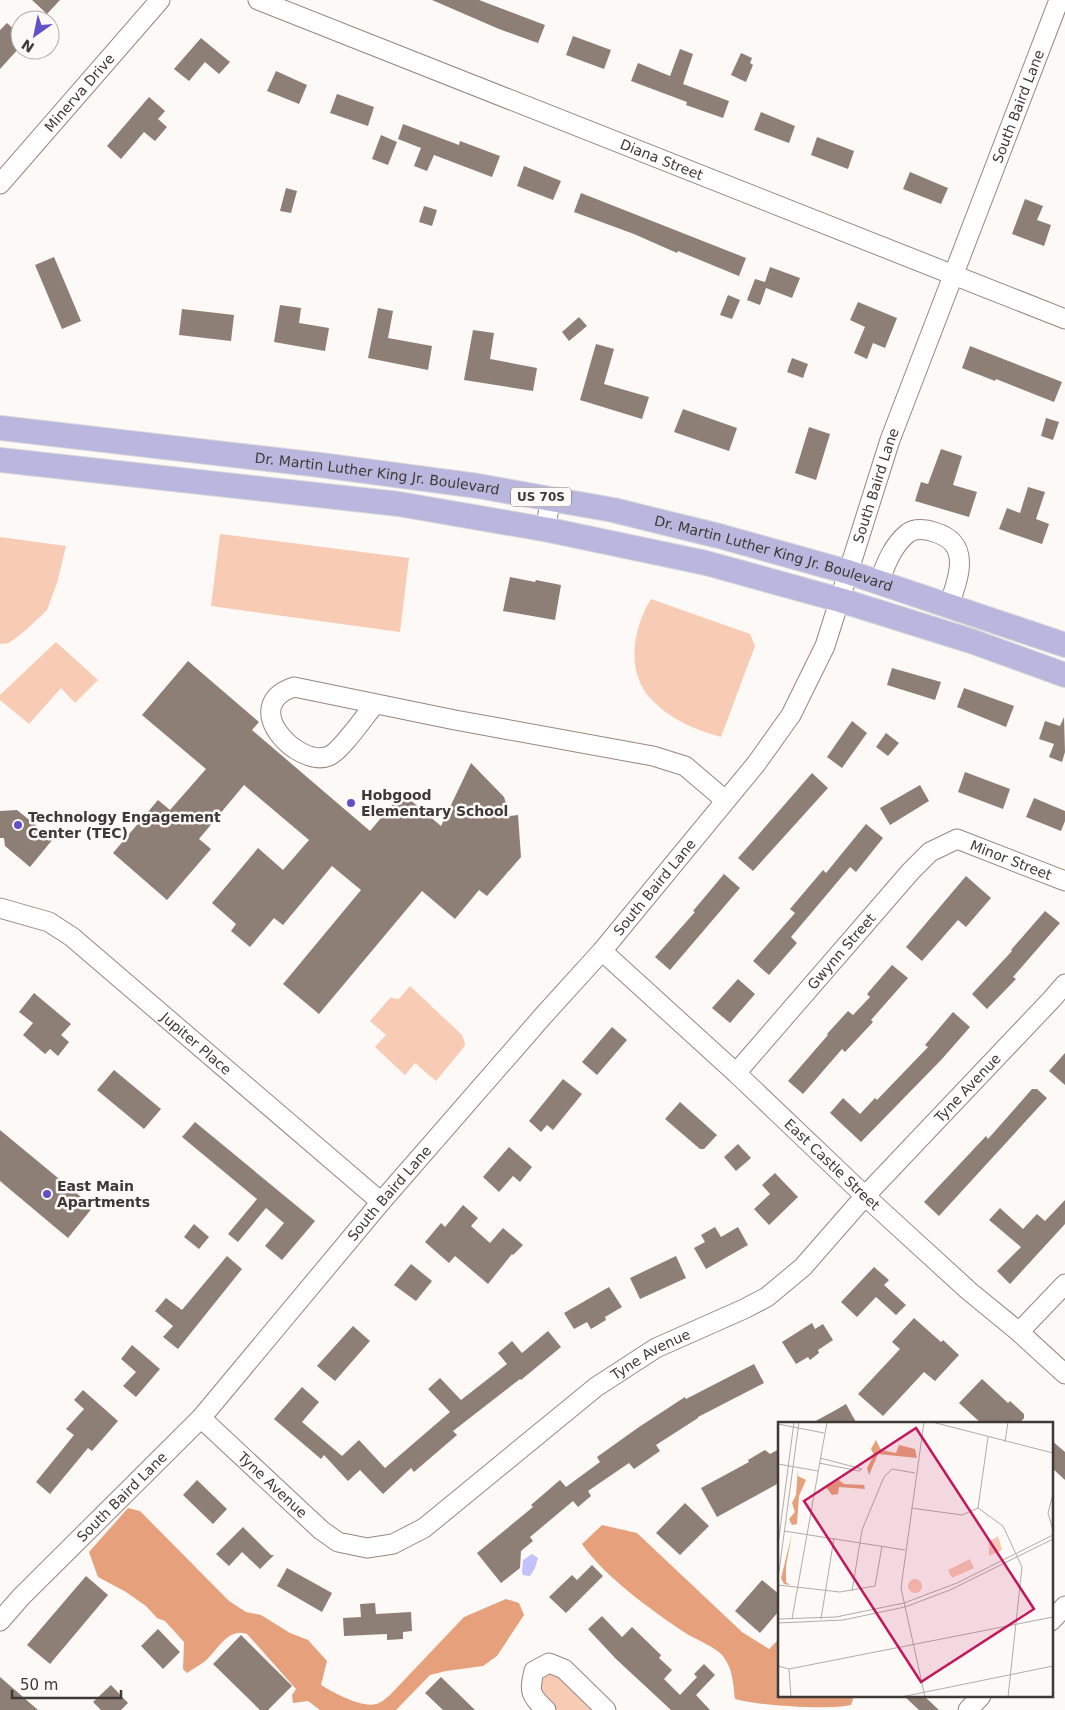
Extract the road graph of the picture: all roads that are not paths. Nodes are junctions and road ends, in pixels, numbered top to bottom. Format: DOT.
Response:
graph roads {
  1 [pos="160,0"];
  2 [pos="258,0"];
  3 [pos="1059,0"];
  4 [pos="0,184"];
  5 [pos="953,274"];
  6 [pos="1065,319"];
  7 [pos="0,428"];
  8 [pos="0,460"];
  9 [pos="551,499"];
  10 [pos="545,530"];
  11 [pos="848,572"];
  12 [pos="880,582"];
  13 [pos="840,600"];
  14 [pos="949,605"];
  15 [pos="1065,645"];
  16 [pos="1065,676"];
  17 [pos="374,704"];
  18 [pos="725,800"];
  19 [pos="957,839"];
  20 [pos="1065,881"];
  21 [pos="0,908"];
  22 [pos="602,951"];
  23 [pos="1065,984"];
  24 [pos="736,1074"];
  25 [pos="865,1196"];
  26 [pos="381,1202"];
  27 [pos="1065,1284"];
  28 [pos="1019,1332"];
  29 [pos="1065,1374"];
  30 [pos="201,1418"];
  31 [pos="1065,1606"];
  32 [pos="1052,1620"];
  33 [pos="0,1622"];
  34 [pos="979,1698"];
  35 [pos="546,1710"];
  36 [pos="606,1710"];
  37 [pos="968,1710"];
  1 -- 4 [label="street, Minerva Drive"];
  2 -- 5 [label="street, Diana Street"];
  3 -- 5 [label="street, South Baird Lane"];
  5 -- 6 [label="street, Diana Street"];
  5 -- 11 [label="street, South Baird Lane"];
  7 -- 9 [label="main road, Dr. Martin Luther King Jr. Boulevard / US 70S"];
  8 -- 10 [label="main road, Dr. Martin Luther King Jr. Boulevard / US 70S"];
  9 -- 10 [label="street"];
  9 -- 11 [label="main road, Dr. Martin Luther King Jr. Boulevard / US 70S"];
  10 -- 13 [label="main road, Dr. Martin Luther King Jr. Boulevard / US 70S"];
  11 -- 12 [label="main road, Dr. Martin Luther King Jr. Boulevard / US 70S"];
  11 -- 13 [label="street, South Baird Lane"];
  12 -- 14 [label="main road, Dr. Martin Luther King Jr. Boulevard / US 70S"];
  12 -- 14 [label="street"];
  13 -- 16 [label="main road, Dr. Martin Luther King Jr. Boulevard / US 70S"];
  13 -- 18 [label="street, South Baird Lane"];
  14 -- 15 [label="main road, Dr. Martin Luther King Jr. Boulevard / US 70S"];
  17 -- 17 [label="street"];
  17 -- 18 [label="street"];
  18 -- 22 [label="street, South Baird Lane"];
  19 -- 20 [label="street, Minor Street"];
  19 -- 24 [label="street, Gwynn Street"];
  21 -- 26 [label="street, Jupiter Place"];
  22 -- 24 [label="street, East Castle Street"];
  22 -- 26 [label="street, South Baird Lane"];
  23 -- 25 [label="street, Tyne Avenue"];
  24 -- 25 [label="street, East Castle Street"];
  25 -- 28 [label="street, East Castle Street"];
  25 -- 30 [label="street, Tyne Avenue"];
  26 -- 30 [label="street, South Baird Lane"];
  27 -- 28 [label="street"];
  28 -- 29 [label="street, East Castle Street"];
  30 -- 33 [label="street, South Baird Lane"];
  31 -- 32 [label="street"];
  34 -- 37 [label="street"];
  35 -- 36 [label="street"];
}
